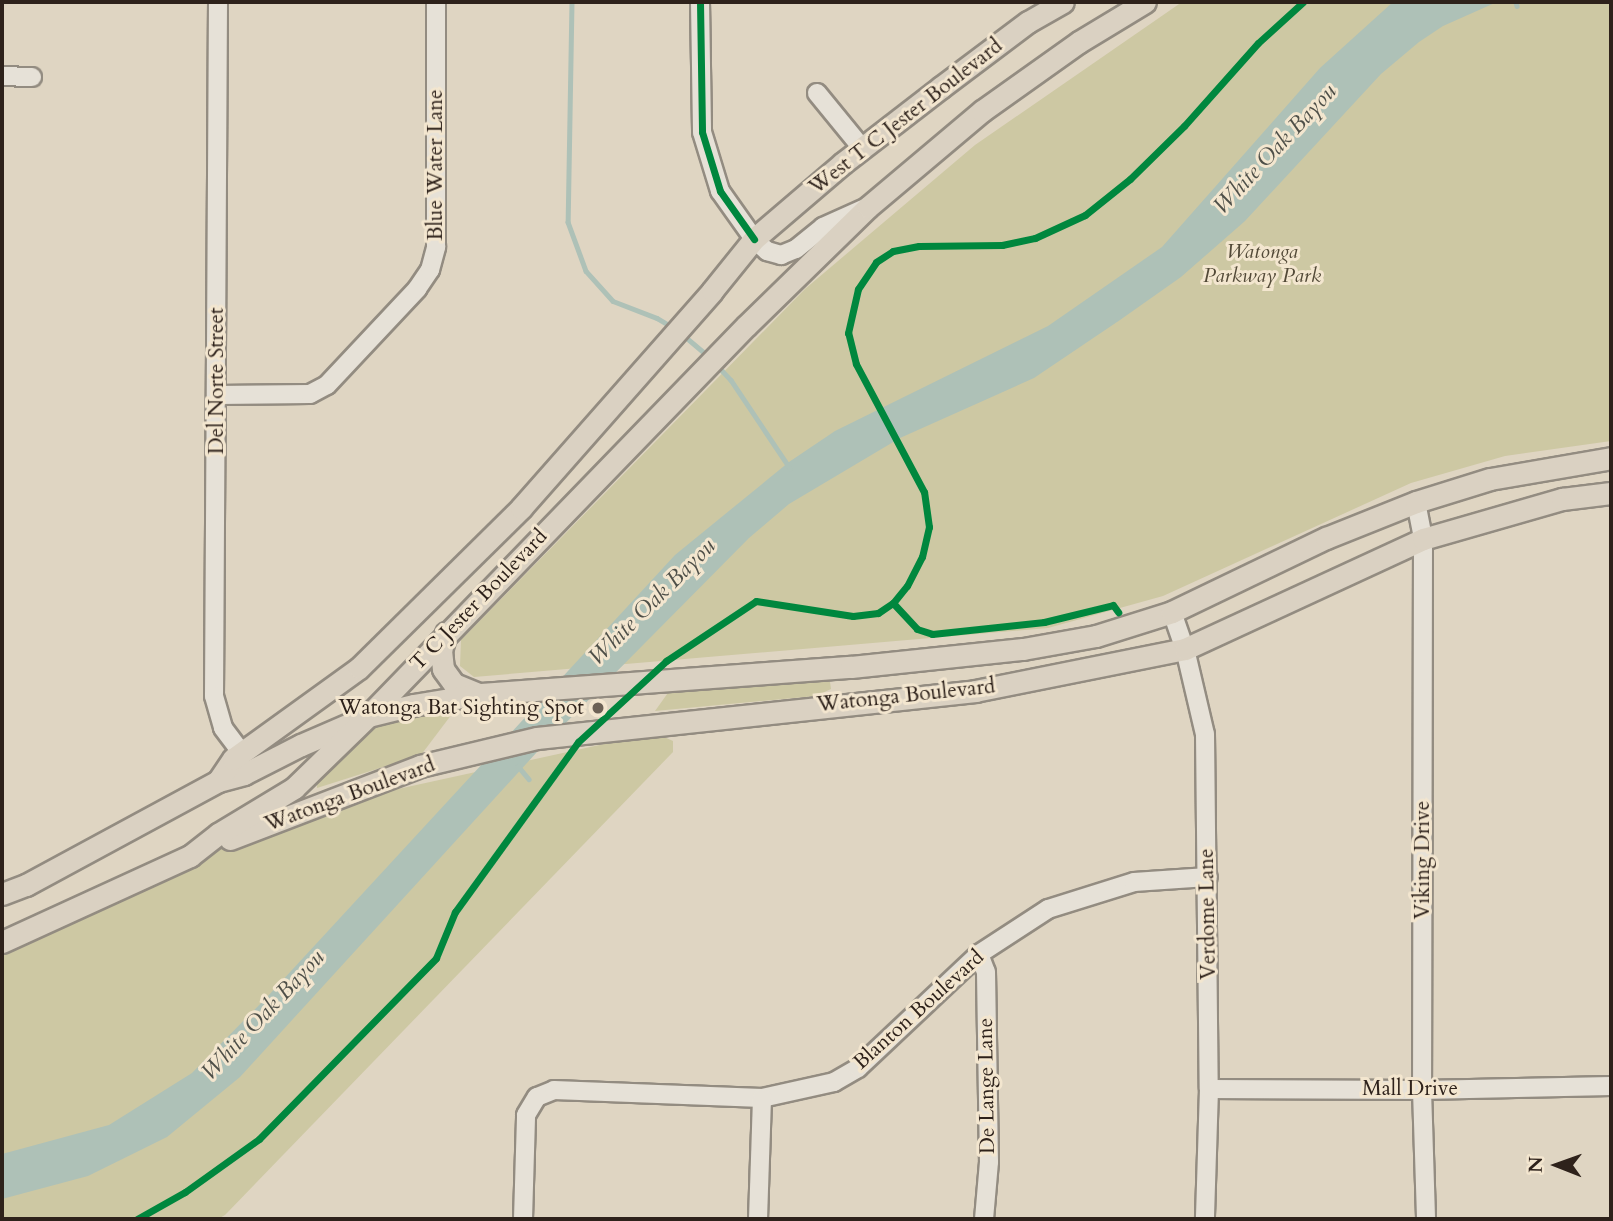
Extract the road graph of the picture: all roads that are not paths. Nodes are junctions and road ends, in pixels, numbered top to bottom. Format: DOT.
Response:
graph roads {
  1 [pos="218,2"];
  2 [pos="436,2"];
  3 [pos="700,2"];
  4 [pos="1063,2"];
  5 [pos="1145,2"];
  6 [pos="2,76"];
  7 [pos="32,76"];
  8 [pos="817,93"];
  9 [pos="862,148"];
  10 [pos="868,207"];
  11 [pos="754,239"];
  12 [pos="217,396"];
  13 [pos="1611,458"];
  14 [pos="1611,493"];
  15 [pos="1416,502"];
  16 [pos="520,508"];
  17 [pos="544,534"];
  18 [pos="1423,539"];
  19 [pos="1172,612"];
  20 [pos="447,632"];
  21 [pos="1185,649"];
  22 [pos="851,667"];
  23 [pos="481,694"];
  24 [pos="855,702"];
  25 [pos="368,716"];
  26 [pos="242,753"];
  27 [pos="218,781"];
  28 [pos="190,856"];
  29 [pos="1208,877"];
  30 [pos="2,894"];
  31 [pos="2,943"];
  32 [pos="979,954"];
  33 [pos="1611,1086"];
  34 [pos="1209,1088"];
  35 [pos="1422,1090"];
  36 [pos="762,1098"];
  37 [pos="523,1219"];
  38 [pos="758,1219"];
  39 [pos="984,1219"];
  40 [pos="1205,1219"];
  41 [pos="1426,1219"];
  1 -- 12 [label="street, Del Norte Street"];
  2 -- 12 [label="street, Blue Water Lane"];
  3 -- 11 [label="street"];
  4 -- 9 [label="main road, West T C Jester Boulevard"];
  5 -- 10 [label="main road, West T C Jester Boulevard"];
  6 -- 7 [label="street"];
  8 -- 9 [label="street"];
  9 -- 11 [label="main road, West T C Jester Boulevard"];
  10 -- 11 [label="street"];
  10 -- 17 [label="main road, T C Jester Boulevard"];
  11 -- 16 [label="main road, T C Jester Boulevard"];
  12 -- 26 [label="street, Del Norte Street"];
  13 -- 15 [label="main road, Watonga Boulevard"];
  14 -- 18 [label="main road, Watonga Boulevard"];
  15 -- 18 [label="street, Viking Drive"];
  15 -- 19 [label="main road, Watonga Boulevard"];
  16 -- 17 [label="main road"];
  16 -- 26 [label="main road, T C Jester Boulevard"];
  17 -- 20 [label="main road, T C Jester Boulevard"];
  18 -- 21 [label="main road, Watonga Boulevard"];
  18 -- 35 [label="street, Viking Drive"];
  19 -- 21 [label="street, Verdome Lane"];
  19 -- 22 [label="main road, Watonga Boulevard"];
  20 -- 23 [label="main road"];
  20 -- 25 [label="main road, T C Jester Boulevard"];
  21 -- 24 [label="main road, Watonga Boulevard"];
  21 -- 29 [label="street, Verdome Lane"];
  22 -- 23 [label="main road, Watonga Boulevard"];
  22 -- 24 [label="main road"];
  23 -- 25 [label="main road, Watonga Boulevard"];
  24 -- 28 [label="main road, Watonga Boulevard"];
  25 -- 27 [label="main road, Watonga Boulevard"];
  25 -- 28 [label="main road, T C Jester Boulevard"];
  26 -- 27 [label="main road, T C Jester Boulevard"];
  27 -- 30 [label="main road, T C Jester Boulevard"];
  28 -- 31 [label="main road, T C Jester Boulevard"];
  29 -- 32 [label="street, Blanton Boulevard"];
  29 -- 34 [label="street, Verdome Lane"];
  32 -- 36 [label="street, Blanton Boulevard"];
  32 -- 39 [label="street, De Lange Lane"];
  33 -- 35 [label="street, Mall Drive"];
  34 -- 35 [label="street, Mall Drive"];
  34 -- 40 [label="street, Verdome Lane"];
  35 -- 41 [label="street, Viking Drive"];
  36 -- 37 [label="street, Blanton Boulevard"];
  36 -- 38 [label="street"];
}
